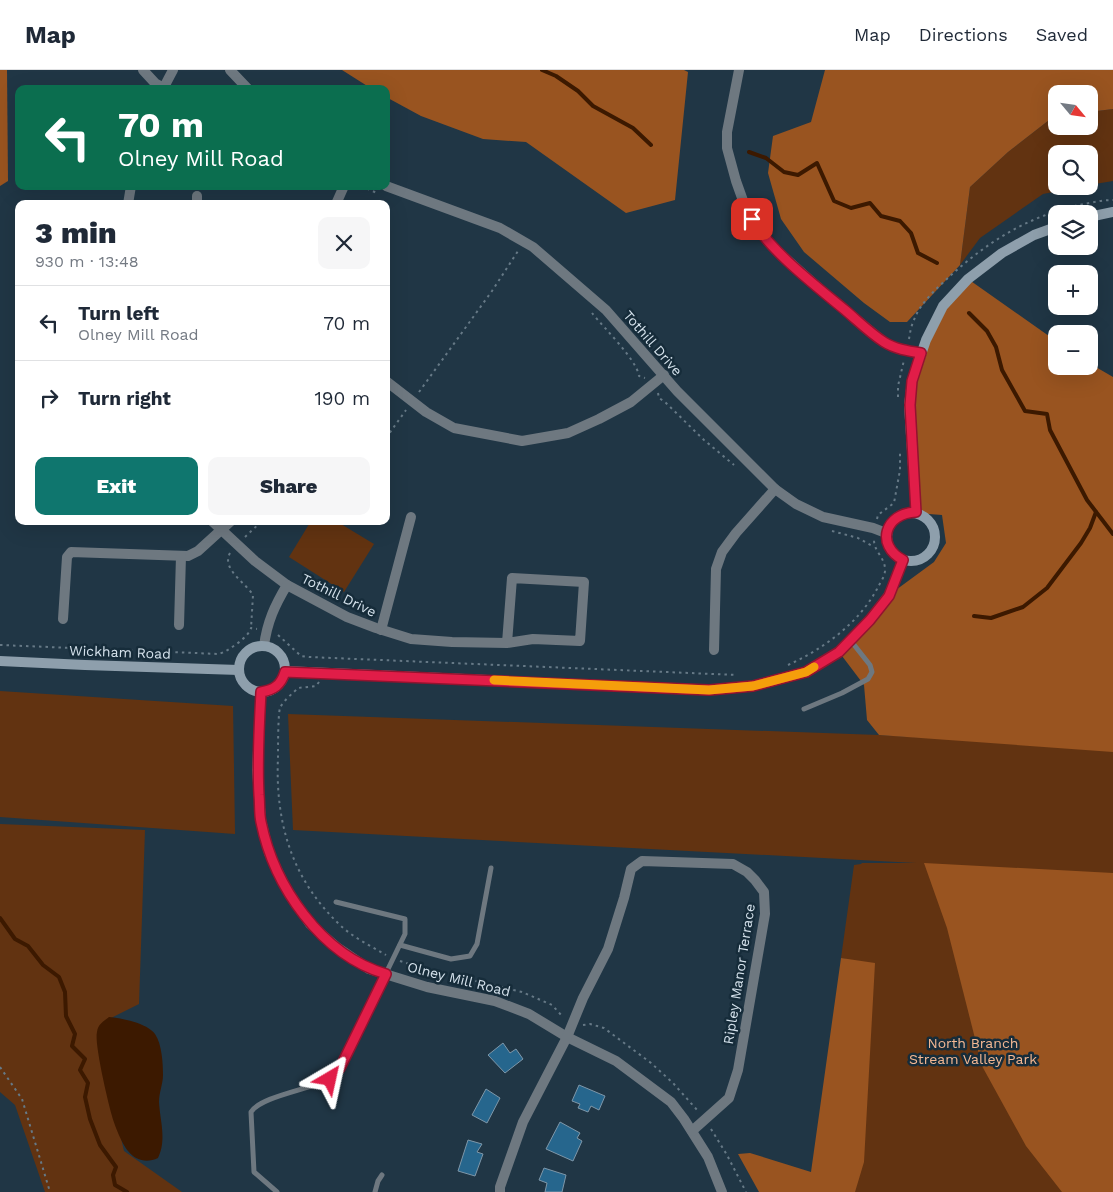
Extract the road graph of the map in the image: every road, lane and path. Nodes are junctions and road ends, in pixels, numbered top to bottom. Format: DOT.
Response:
graph roads {
  1 [pos="143,70"];
  2 [pos="173,70"];
  3 [pos="230,70"];
  4 [pos="739,70"];
  5 [pos="158,85"];
  6 [pos="165,85"];
  7 [pos="244,85"];
  8 [pos="383,190"];
  9 [pos="1113,200"];
  10 [pos="1113,212"];
  11 [pos="1098,215"];
  12 [pos="1048,230"];
  13 [pos="518,251"];
  14 [pos="589,310"];
  15 [pos="906,350"];
  16 [pos="921,353"];
  17 [pos="664,376"];
  18 [pos="390,384"];
  19 [pos="651,386"];
  20 [pos="412,402"];
  21 [pos="898,405"];
  22 [pos="390,432"];
  23 [pos="900,442"];
  24 [pos="738,468"];
  25 [pos="775,489"];
  26 [pos="916,512"];
  27 [pos="410,517"];
  28 [pos="216,525"];
  29 [pos="227,525"];
  30 [pos="258,525"];
  31 [pos="873,528"];
  32 [pos="826,529"];
  33 [pos="222,530"];
  34 [pos="886,533"];
  35 [pos="237,545"];
  36 [pos="874,547"];
  37 [pos="181,556"];
  38 [pos="903,560"];
  39 [pos="287,585"];
  40 [pos="63,618"];
  41 [pos="179,625"];
  42 [pos="251,628"];
  43 [pos="381,630"];
  44 [pos="266,632"];
  45 [pos="850,640"];
  46 [pos="507,643"];
  47 [pos="0,644"];
  48 [pos="264,646"];
  49 [pos="714,650"];
  50 [pos="0,661"];
  51 [pos="783,667"];
  52 [pos="238,670"];
  53 [pos="285,672"];
  54 [pos="320,672"];
  55 [pos="744,675"];
  56 [pos="261,692"];
  57 [pos="804,709"];
  58 [pos="491,868"];
  59 [pos="336,902"];
  60 [pos="400,945"];
  61 [pos="394,958"];
  62 [pos="386,974"];
  63 [pos="573,1023"];
  64 [pos="567,1037"];
  65 [pos="0,1067"];
  66 [pos="705,1121"];
  67 [pos="692,1131"];
  68 [pos="382,1175"];
  69 [pos="50,1192"];
  70 [pos="277,1192"];
  71 [pos="375,1192"];
  72 [pos="500,1192"];
  73 [pos="722,1192"];
  74 [pos="746,1192"];
  1 -- 5 [label="street"];
  2 -- 6 [label="street"];
  3 -- 7 [label="street"];
  4 -- 15 [label="street"];
  8 -- 17 [label="street, Tothill Drive"];
  9 -- 15 [label="path"];
  10 -- 11 [label="street"];
  12 -- 16 [label="street"];
  13 -- 20 [label="path"];
  14 -- 19 [label="path"];
  15 -- 16 [label="street"];
  15 -- 21 [label="path"];
  16 -- 26 [label="street"];
  17 -- 19 [label="street"];
  17 -- 25 [label="street, Tothill Drive"];
  18 -- 20 [label="street"];
  19 -- 20 [label="street"];
  19 -- 24 [label="path"];
  20 -- 22 [label="path"];
  23 -- 31 [label="path"];
  25 -- 31 [label="street, Tothill Drive"];
  25 -- 49 [label="street"];
  26 -- 34 [label="street"];
  26 -- 38 [label="street"];
  27 -- 43 [label="street"];
  28 -- 33 [label="street, Tothill Drive"];
  29 -- 33 [label="street"];
  30 -- 35 [label="path"];
  31 -- 34 [label="street, Tothill Drive"];
  31 -- 36 [label="path"];
  32 -- 36 [label="path"];
  33 -- 35 [label="street, Tothill Drive"];
  33 -- 37 [label="street"];
  34 -- 38 [label="street"];
  35 -- 39 [label="street, Tothill Drive"];
  35 -- 42 [label="path"];
  36 -- 51 [label="path"];
  37 -- 40 [label="street"];
  37 -- 41 [label="street"];
  38 -- 45 [label="street"];
  39 -- 43 [label="street, Tothill Drive"];
  39 -- 44 [label="street"];
  42 -- 44 [label="path"];
  42 -- 47 [label="path"];
  43 -- 46 [label="street, Tothill Drive"];
  44 -- 48 [label="street"];
  44 -- 55 [label="path"];
  45 -- 54 [label="street"];
  45 -- 57 [label="lane"];
  46 -- 46 [label="street, Tothill Drive"];
  48 -- 52 [label="street"];
  48 -- 53 [label="street"];
  50 -- 52 [label="street, Wickham Road"];
  52 -- 56 [label="street"];
  53 -- 54 [label="street"];
  53 -- 56 [label="street"];
  54 -- 61 [label="path"];
  56 -- 62 [label="street, Olney Mill Road"];
  58 -- 60 [label="lane"];
  59 -- 60 [label="lane"];
  60 -- 61 [label="lane"];
  61 -- 62 [label="lane"];
  61 -- 63 [label="path"];
  62 -- 64 [label="street, Olney Mill Road"];
  62 -- 70 [label="lane"];
  63 -- 64 [label="street, Ripley Manor Terrace"];
  63 -- 66 [label="path"];
  63 -- 66 [label="street, Ripley Manor Terrace"];
  64 -- 67 [label="street, Olney Mill Road"];
  64 -- 72 [label="street, Ripley Manor Terrace"];
  65 -- 69 [label="path"];
  66 -- 67 [label="street, Ripley Manor Terrace"];
  66 -- 74 [label="path"];
  67 -- 73 [label="street, Olney Mill Road"];
  68 -- 71 [label="lane"];
}
